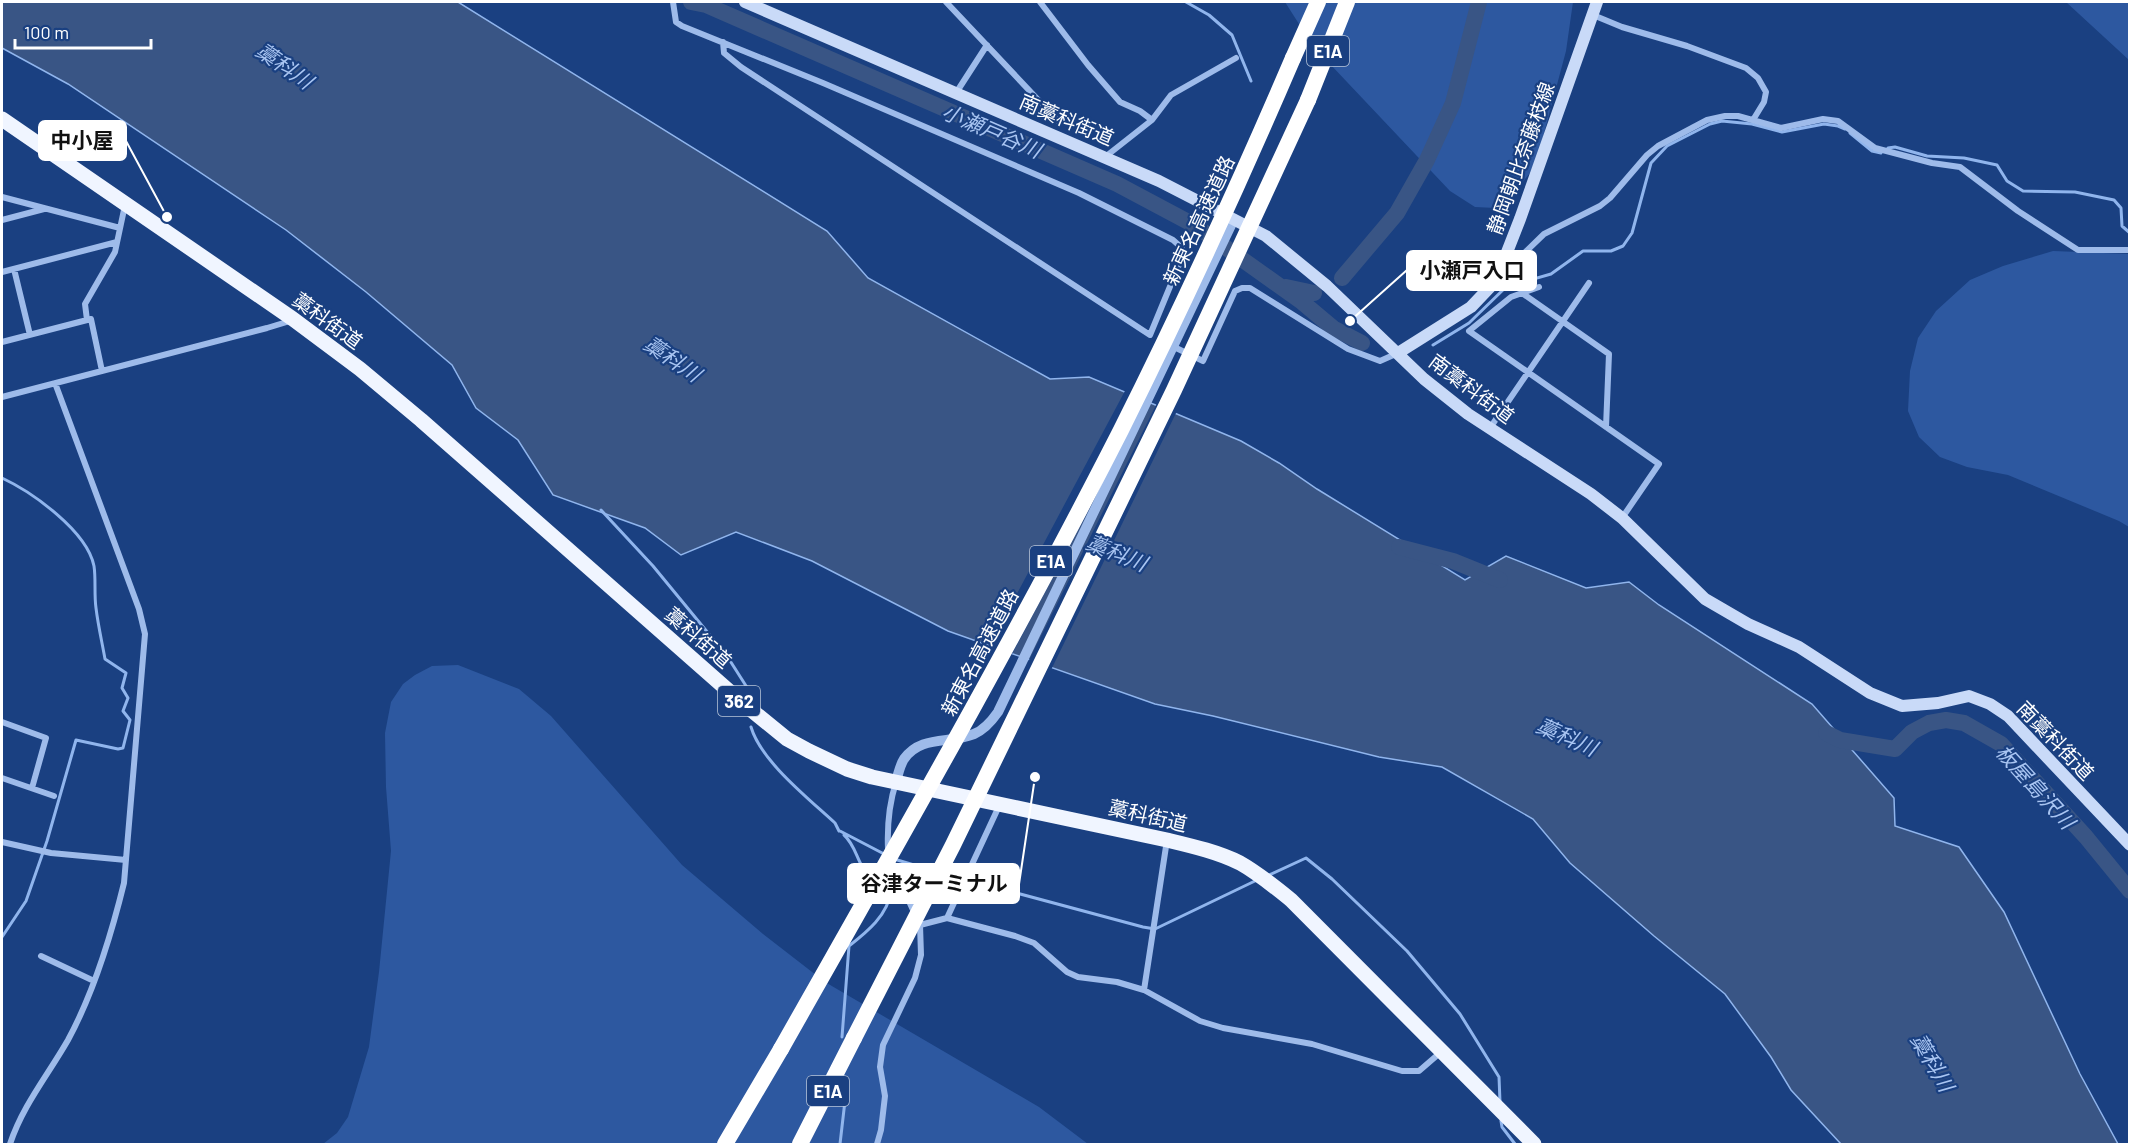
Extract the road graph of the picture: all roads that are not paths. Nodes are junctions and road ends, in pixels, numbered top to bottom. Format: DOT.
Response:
graph roads {
  1 [pos="673,2"];
  2 [pos="745,2"];
  3 [pos="946,2"];
  4 [pos="1040,2"];
  5 [pos="1318,2"];
  6 [pos="1597,2"];
  7 [pos="1346,5"];
  8 [pos="1593,15"];
  9 [pos="723,42"];
  10 [pos="987,45"];
  11 [pos="1236,58"];
  12 [pos="956,93"];
  13 [pos="2,119"];
  14 [pos="1152,120"];
  15 [pos="1753,120"];
  16 [pos="1060,123"];
  17 [pos="1105,157"];
  18 [pos="2,197"];
  19 [pos="125,203"];
  20 [pos="45,209"];
  21 [pos="1234,219"];
  22 [pos="2,220"];
  23 [pos="120,228"];
  24 [pos="117,242"];
  25 [pos="2130,250"];
  26 [pos="1502,265"];
  27 [pos="14,269"];
  28 [pos="2,272"];
  29 [pos="1589,283"];
  30 [pos="1539,287"];
  31 [pos="1522,293"];
  32 [pos="293,319"];
  33 [pos="87,320"];
  34 [pos="1562,321"];
  35 [pos="30,335"];
  36 [pos="1150,335"];
  37 [pos="2,342"];
  38 [pos="1174,346"];
  39 [pos="1398,353"];
  40 [pos="102,371"];
  41 [pos="1527,372"];
  42 [pos="55,383"];
  43 [pos="2,397"];
  44 [pos="1605,427"];
  45 [pos="1490,428"];
  46 [pos="1622,518"];
  47 [pos="2,722"];
  48 [pos="2,778"];
  49 [pos="896,781"];
  50 [pos="32,788"];
  51 [pos="54,796"];
  52 [pos="1000,804"];
  53 [pos="1167,840"];
  54 [pos="2,842"];
  55 [pos="2130,845"];
  56 [pos="126,860"];
  57 [pos="946,918"];
  58 [pos="920,925"];
  59 [pos="41,957"];
  60 [pos="94,981"];
  61 [pos="1144,990"];
  62 [pos="1442,1051"];
  63 [pos="10,1144"];
  64 [pos="725,1144"];
  65 [pos="800,1144"];
  66 [pos="877,1144"];
  67 [pos="1534,1144"];
  1 -- 9 [label="street"];
  2 -- 12 [label="main road, 南藁科街道"];
  3 -- 10 [label="street"];
  4 -- 14 [label="street"];
  5 -- 64 [label="highway, 新東名高速道路 / E1A, bridge"];
  6 -- 8 [label="main road, 静岡朝比奈藤枝線"];
  7 -- 65 [label="highway, E1A, bridge"];
  8 -- 15 [label="street"];
  8 -- 26 [label="main road, 静岡朝比奈藤枝線"];
  9 -- 36 [label="street"];
  9 -- 36 [label="street"];
  10 -- 12 [label="street"];
  10 -- 16 [label="street"];
  11 -- 14 [label="street"];
  12 -- 17 [label="main road, 南藁科街道"];
  13 -- 19 [label="highway, 藁科街道 / 362"];
  14 -- 17 [label="street"];
  15 -- 25 [label="street"];
  15 -- 26 [label="street"];
  17 -- 21 [label="main road, 南藁科街道"];
  18 -- 20 [label="street"];
  19 -- 23 [label="street"];
  19 -- 32 [label="highway, 藁科街道 / 362"];
  20 -- 22 [label="street"];
  20 -- 23 [label="street"];
  21 -- 38 [label="street"];
  21 -- 39 [label="main road, 南藁科街道"];
  23 -- 24 [label="street"];
  24 -- 27 [label="street"];
  24 -- 33 [label="street"];
  26 -- 39 [label="main road, 静岡朝比奈藤枝線"];
  27 -- 28 [label="street"];
  27 -- 35 [label="street"];
  29 -- 34 [label="street"];
  30 -- 31 [label="street"];
  31 -- 34 [label="street"];
  31 -- 41 [label="street"];
  32 -- 40 [label="street"];
  32 -- 49 [label="highway, 藁科街道 / 362"];
  33 -- 35 [label="street"];
  33 -- 40 [label="street"];
  34 -- 41 [label="street"];
  34 -- 44 [label="street"];
  35 -- 37 [label="street"];
  36 -- 38 [label="street"];
  38 -- 39 [label="street"];
  38 -- 49 [label="street"];
  39 -- 45 [label="main road, 南藁科街道"];
  40 -- 42 [label="street"];
  41 -- 44 [label="street"];
  41 -- 45 [label="street"];
  42 -- 43 [label="street"];
  42 -- 56 [label="street"];
  44 -- 46 [label="street"];
  45 -- 46 [label="main road, 南藁科街道"];
  46 -- 55 [label="main road, 南藁科街道"];
  47 -- 50 [label="street"];
  48 -- 50 [label="street"];
  49 -- 52 [label="highway, 藁科街道 / 362"];
  49 -- 58 [label="street"];
  50 -- 51 [label="street"];
  52 -- 53 [label="highway, 藁科街道 / 362"];
  52 -- 57 [label="street"];
  53 -- 61 [label="street"];
  53 -- 62 [label="highway, 藁科街道 / 362"];
  54 -- 56 [label="street"];
  56 -- 60 [label="street"];
  57 -- 58 [label="street"];
  57 -- 61 [label="street"];
  58 -- 66 [label="street"];
  59 -- 60 [label="street"];
  60 -- 63 [label="street"];
  61 -- 62 [label="street"];
  62 -- 67 [label="highway, 藁科街道 / 362"];
}
